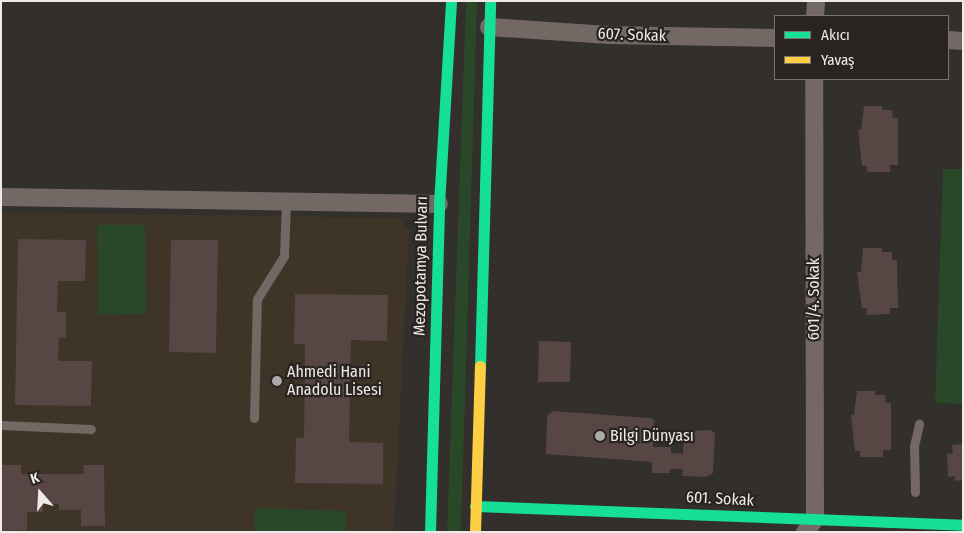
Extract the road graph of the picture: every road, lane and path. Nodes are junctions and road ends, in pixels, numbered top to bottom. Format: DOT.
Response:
graph roads {
  1 [pos="451,1"];
  2 [pos="490,1"];
  3 [pos="816,1"];
  4 [pos="815,15"];
  5 [pos="488,27"];
  6 [pos="774,38"];
  7 [pos="949,40"];
  8 [pos="963,41"];
  9 [pos="814,80"];
  10 [pos="1,197"];
  11 [pos="286,202"];
  12 [pos="439,204"];
  13 [pos="254,418"];
  14 [pos="919,424"];
  15 [pos="1,425"];
  16 [pos="91,429"];
  17 [pos="915,492"];
  18 [pos="476,506"];
  19 [pos="963,525"];
  20 [pos="810,526"];
  21 [pos="430,532"];
  22 [pos="475,532"];
  1 -- 12 [label="main road, Mezopotamya Bulvarı"];
  2 -- 5 [label="main road"];
  3 -- 4 [label="street"];
  5 -- 6 [label="street, 607. Sokak"];
  5 -- 18 [label="main road"];
  7 -- 8 [label="street"];
  9 -- 20 [label="street, 601/4. Sokak"];
  10 -- 11 [label="street"];
  11 -- 12 [label="street"];
  11 -- 13 [label="lane"];
  12 -- 21 [label="main road, Mezopotamya Bulvarı"];
  14 -- 17 [label="lane"];
  15 -- 16 [label="lane"];
  18 -- 20 [label="main road, 601. Sokak"];
  18 -- 22 [label="main road"];
  19 -- 20 [label="main road, 601. Sokak"];
}
